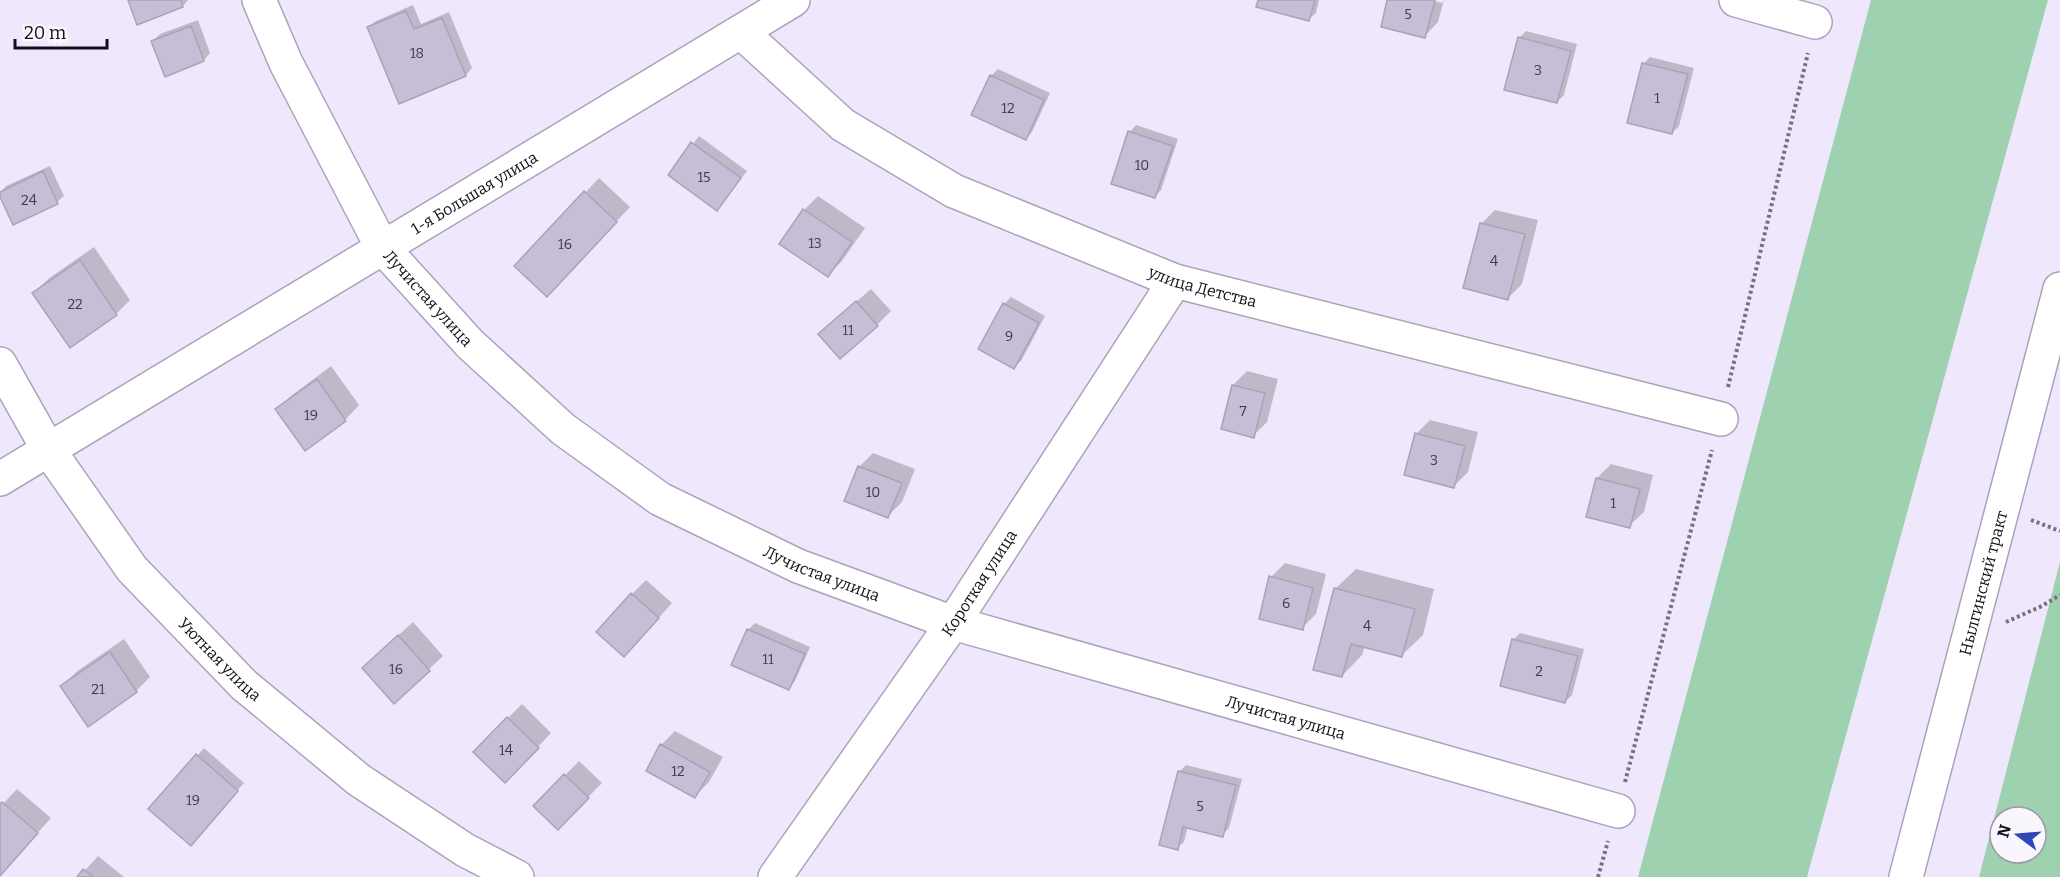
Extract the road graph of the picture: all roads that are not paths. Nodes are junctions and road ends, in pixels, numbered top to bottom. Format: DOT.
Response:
graph roads {
  1 [pos="259,0"];
  2 [pos="793,0"];
  3 [pos="1736,0"];
  4 [pos="1815,22"];
  5 [pos="741,32"];
  6 [pos="382,247"];
  7 [pos="1175,281"];
  8 [pos="2060,289"];
  9 [pos="0,364"];
  10 [pos="1720,419"];
  11 [pos="48,449"];
  12 [pos="0,479"];
  13 [pos="953,623"];
  14 [pos="1618,811"];
  15 [pos="517,877"];
  16 [pos="775,877"];
  17 [pos="1906,877"];
  1 -- 6 [label="street, Лучистая улица"];
  2 -- 5 [label="street, 1-я Большая улица"];
  3 -- 4 [label="street"];
  5 -- 6 [label="street, 1-я Большая улица"];
  5 -- 7 [label="street, улица Детства"];
  6 -- 11 [label="street, 1-я Большая улица"];
  6 -- 13 [label="street, Лучистая улица"];
  7 -- 10 [label="street, улица Детства"];
  7 -- 13 [label="street, Короткая улица"];
  8 -- 17 [label="street, Нылгинский тракт"];
  9 -- 11 [label="street, Уютная улица"];
  11 -- 12 [label="street, 1-я Большая улица"];
  11 -- 15 [label="street, Уютная улица"];
  13 -- 14 [label="street, Лучистая улица"];
  13 -- 16 [label="street, Короткая улица"];
}
